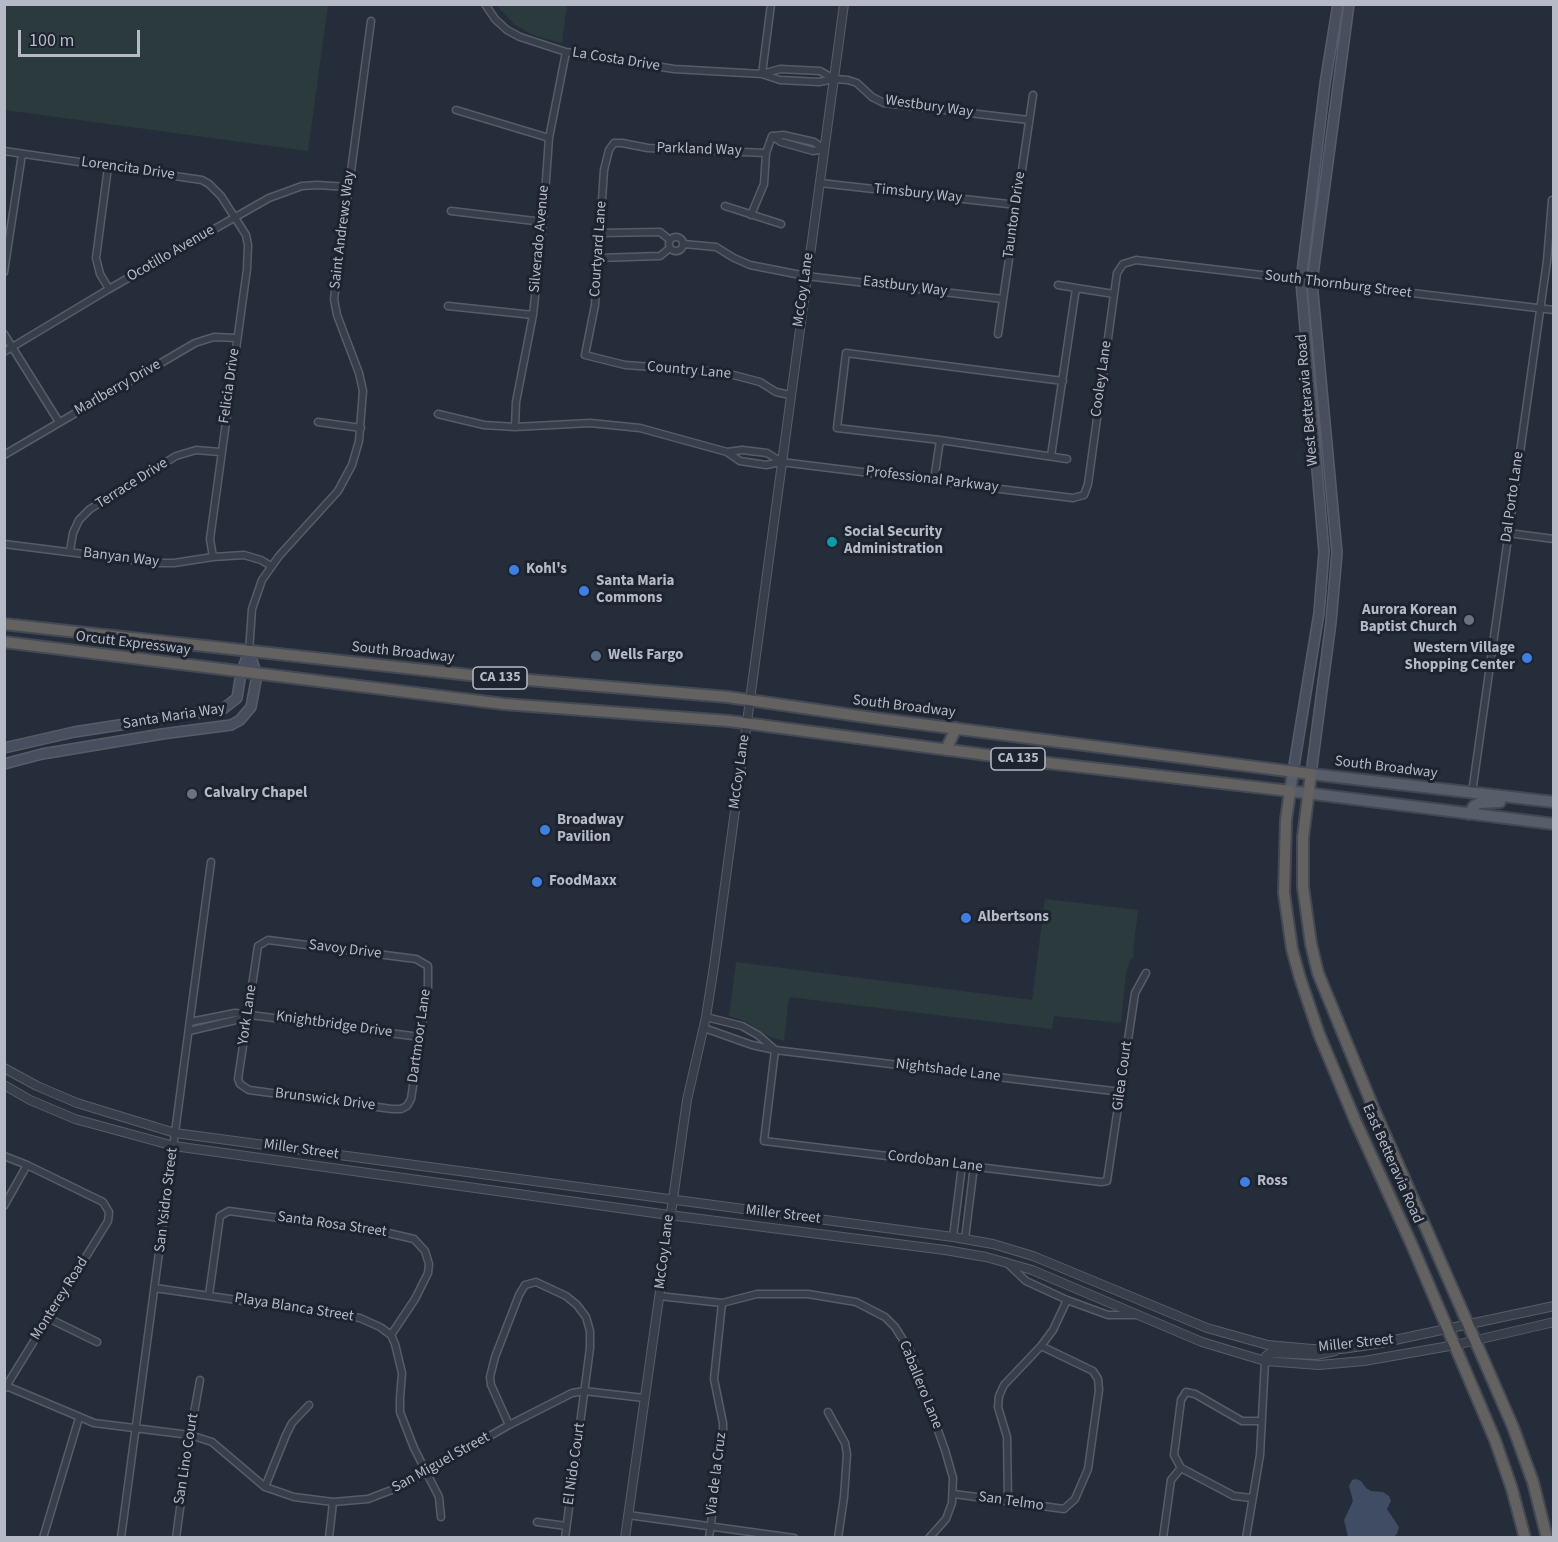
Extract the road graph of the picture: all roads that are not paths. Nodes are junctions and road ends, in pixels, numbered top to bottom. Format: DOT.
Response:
graph roads {
  1 [pos="485,4"];
  2 [pos="771,4"];
  3 [pos="843,4"];
  4 [pos="1338,4"];
  5 [pos="1349,4"];
  6 [pos="371,21"];
  7 [pos="566,52"];
  8 [pos="762,74"];
  9 [pos="834,79"];
  10 [pos="1032,95"];
  11 [pos="456,110"];
  12 [pos="1029,120"];
  13 [pos="549,138"];
  14 [pos="614,143"];
  15 [pos="824,149"];
  16 [pos="4,151"];
  17 [pos="766,153"];
  18 [pos="22,154"];
  19 [pos="108,167"];
  20 [pos="820,183"];
  21 [pos="348,187"];
  22 [pos="1552,200"];
  23 [pos="1017,205"];
  24 [pos="725,206"];
  25 [pos="451,211"];
  26 [pos="752,215"];
  27 [pos="235,217"];
  28 [pos="543,222"];
  29 [pos="781,224"];
  30 [pos="600,233"];
  31 [pos="670,240"];
  32 [pos="684,244"];
  33 [pos="670,248"];
  34 [pos="598,258"];
  35 [pos="1123,264"];
  36 [pos="4,272"];
  37 [pos="806,276"];
  38 [pos="1301,281"];
  39 [pos="1312,282"];
  40 [pos="1058,285"];
  41 [pos="1076,288"];
  42 [pos="109,289"];
  43 [pos="1114,294"];
  44 [pos="1004,299"];
  45 [pos="448,306"];
  46 [pos="1539,310"];
  47 [pos="1554,310"];
  48 [pos="533,315"];
  49 [pos="4,334"];
  50 [pos="999,334"];
  51 [pos="237,338"];
  52 [pos="12,348"];
  53 [pos="4,352"];
  54 [pos="585,355"];
  55 [pos="1063,381"];
  56 [pos="790,395"];
  57 [pos="438,414"];
  58 [pos="59,422"];
  59 [pos="318,422"];
  60 [pos="515,427"];
  61 [pos="361,428"];
  62 [pos="940,440"];
  63 [pos="220,452"];
  64 [pos="727,453"];
  65 [pos="4,455"];
  66 [pos="1051,456"];
  67 [pos="1066,459"];
  68 [pos="781,462"];
  69 [pos="934,480"];
  70 [pos="1084,495"];
  71 [pos="1508,533"];
  72 [pos="1554,539"];
  73 [pos="4,544"];
  74 [pos="70,551"];
  75 [pos="213,557"];
  76 [pos="271,566"];
  77 [pos="4,624"];
  78 [pos="4,642"];
  79 [pos="249,652"];
  80 [pos="241,673"];
  81 [pos="257,675"];
  82 [pos="750,700"];
  83 [pos="747,724"];
  84 [pos="944,727"];
  85 [pos="956,728"];
  86 [pos="4,748"];
  87 [pos="946,750"];
  88 [pos="4,764"];
  89 [pos="1293,772"];
  90 [pos="1311,774"];
  91 [pos="1290,791"];
  92 [pos="1308,793"];
  93 [pos="1472,793"];
  94 [pos="1554,802"];
  95 [pos="1554,808"];
  96 [pos="1469,814"];
  97 [pos="1554,824"];
  98 [pos="211,862"];
  99 [pos="261,942"];
  100 [pos="428,966"];
  101 [pos="1146,973"];
  102 [pos="248,1013"];
  103 [pos="706,1017"];
  104 [pos="190,1022"];
  105 [pos="704,1028"];
  106 [pos="189,1031"];
  107 [pos="420,1036"];
  108 [pos="775,1050"];
  109 [pos="4,1068"];
  110 [pos="4,1085"];
  111 [pos="243,1087"];
  112 [pos="1120,1092"];
  113 [pos="407,1106"];
  114 [pos="176,1134"];
  115 [pos="1385,1135"];
  116 [pos="1366,1144"];
  117 [pos="174,1146"];
  118 [pos="4,1156"];
  119 [pos="27,1165"];
  120 [pos="962,1165"];
  121 [pos="974,1166"];
  122 [pos="1107,1181"];
  123 [pos="671,1200"];
  124 [pos="4,1206"];
  125 [pos="669,1215"];
  126 [pos="953,1236"];
  127 [pos="965,1239"];
  128 [pos="1006,1262"];
  129 [pos="155,1288"];
  130 [pos="209,1295"];
  131 [pos="659,1296"];
  132 [pos="1067,1300"];
  133 [pos="722,1304"];
  134 [pos="1554,1306"];
  135 [pos="1141,1315"];
  136 [pos="48,1318"];
  137 [pos="1554,1322"];
  138 [pos="1469,1325"];
  139 [pos="1448,1329"];
  140 [pos="391,1335"];
  141 [pos="1475,1340"];
  142 [pos="97,1342"];
  143 [pos="1455,1345"];
  144 [pos="1041,1346"];
  145 [pos="1342,1348"];
  146 [pos="1265,1361"];
  147 [pos="200,1380"];
  148 [pos="5,1387"];
  149 [pos="584,1391"];
  150 [pos="644,1398"];
  151 [pos="309,1405"];
  152 [pos="828,1412"];
  153 [pos="80,1418"];
  154 [pos="1261,1421"];
  155 [pos="509,1425"];
  156 [pos="137,1428"];
  157 [pos="190,1435"];
  158 [pos="1181,1468"];
  159 [pos="427,1473"];
  160 [pos="265,1486"];
  161 [pos="954,1494"];
  162 [pos="1252,1498"];
  163 [pos="1008,1501"];
  164 [pos="333,1502"];
  165 [pos="628,1515"];
  166 [pos="441,1517"];
  167 [pos="537,1522"];
  168 [pos="566,1526"];
  169 [pos="710,1527"];
  170 [pos="935,1532"];
  171 [pos="43,1538"];
  172 [pos="122,1538"];
  173 [pos="176,1538"];
  174 [pos="329,1538"];
  175 [pos="565,1538"];
  176 [pos="625,1538"];
  177 [pos="709,1538"];
  178 [pos="794,1538"];
  179 [pos="838,1538"];
  180 [pos="929,1538"];
  181 [pos="942,1538"];
  182 [pos="1163,1538"];
  183 [pos="1246,1538"];
  184 [pos="1525,1538"];
  185 [pos="1547,1538"];
  1 -- 7 [label="street, La Costa Drive"];
  2 -- 8 [label="street"];
  3 -- 9 [label="street, McCoy Lane"];
  4 -- 38 [label="main road, West Betteravia Road"];
  5 -- 39 [label="main road, West Betteravia Road"];
  6 -- 21 [label="street, Saint Andrews Way"];
  7 -- 8 [label="street, La Costa Drive"];
  7 -- 13 [label="street, Silverado Avenue"];
  8 -- 9 [label="street, La Costa Drive"];
  8 -- 9 [label="street, La Costa Drive"];
  9 -- 12 [label="street, Westbury Way"];
  9 -- 15 [label="street, McCoy Lane"];
  10 -- 12 [label="street, Taunton Drive"];
  11 -- 13 [label="street"];
  12 -- 23 [label="street, Taunton Drive"];
  13 -- 28 [label="street, Silverado Avenue"];
  14 -- 17 [label="street, Parkland Way"];
  14 -- 30 [label="street, Courtyard Lane"];
  15 -- 17 [label="street"];
  15 -- 20 [label="street, McCoy Lane"];
  16 -- 18 [label="street, Lorencita Drive"];
  17 -- 26 [label="street"];
  18 -- 19 [label="street, Lorencita Drive"];
  18 -- 36 [label="street"];
  19 -- 27 [label="street, Lorencita Drive"];
  19 -- 42 [label="street"];
  20 -- 23 [label="street, Timsbury Way"];
  20 -- 37 [label="street, McCoy Lane"];
  21 -- 27 [label="street, Ocotillo Avenue"];
  21 -- 61 [label="street, Saint Andrews Way"];
  22 -- 46 [label="street, Dal Porto Lane"];
  23 -- 44 [label="street, Taunton Drive"];
  24 -- 26 [label="street"];
  25 -- 28 [label="street"];
  26 -- 29 [label="street"];
  27 -- 42 [label="street, Ocotillo Avenue"];
  27 -- 51 [label="street, Felicia Drive"];
  28 -- 48 [label="street, Silverado Avenue"];
  30 -- 31 [label="street"];
  30 -- 34 [label="street, Courtyard Lane"];
  31 -- 32 [label="street"];
  31 -- 33 [label="street"];
  32 -- 33 [label="street"];
  32 -- 37 [label="street, Eastbury Way"];
  33 -- 34 [label="street"];
  34 -- 54 [label="street, Courtyard Lane"];
  35 -- 38 [label="street, South Thornburg Street"];
  35 -- 43 [label="street, Cooley Lane"];
  37 -- 44 [label="street, Eastbury Way"];
  37 -- 56 [label="street, McCoy Lane"];
  38 -- 39 [label="street, South Thornburg Street"];
  38 -- 89 [label="main road, West Betteravia Road"];
  39 -- 46 [label="street, South Thornburg Street"];
  39 -- 90 [label="main road, West Betteravia Road"];
  40 -- 41 [label="street"];
  41 -- 43 [label="street"];
  41 -- 55 [label="street"];
  42 -- 52 [label="street, Ocotillo Avenue"];
  43 -- 70 [label="street, Cooley Lane"];
  44 -- 50 [label="street, Taunton Drive"];
  45 -- 48 [label="street"];
  46 -- 47 [label="street, South Thornburg Street"];
  46 -- 71 [label="street, Dal Porto Lane"];
  48 -- 60 [label="street, Silverado Avenue"];
  49 -- 52 [label="street"];
  51 -- 58 [label="street, Marlberry Drive"];
  51 -- 63 [label="street, Felicia Drive"];
  52 -- 53 [label="street, Ocotillo Avenue"];
  52 -- 58 [label="street"];
  54 -- 56 [label="street, Country Lane"];
  55 -- 62 [label="street"];
  55 -- 66 [label="street"];
  56 -- 68 [label="street, McCoy Lane"];
  57 -- 60 [label="street, Professional Parkway"];
  58 -- 65 [label="street, Marlberry Drive"];
  59 -- 61 [label="street"];
  60 -- 64 [label="street, Professional Parkway"];
  61 -- 76 [label="street, Saint Andrews Way"];
  62 -- 66 [label="street"];
  62 -- 69 [label="street"];
  63 -- 74 [label="street, Terrace Drive"];
  63 -- 75 [label="street, Felicia Drive"];
  64 -- 68 [label="street, Professional Parkway"];
  64 -- 68 [label="street, Professional Parkway"];
  66 -- 67 [label="street"];
  68 -- 69 [label="street, Professional Parkway"];
  68 -- 82 [label="street, McCoy Lane"];
  69 -- 70 [label="street, Professional Parkway"];
  71 -- 72 [label="street"];
  71 -- 93 [label="street, Dal Porto Lane"];
  73 -- 74 [label="street, Banyan Way"];
  74 -- 75 [label="street, Banyan Way"];
  75 -- 76 [label="street, Banyan Way"];
  76 -- 79 [label="street, Saint Andrews Way"];
  77 -- 79 [label="highway, Orcutt Expressway / CA 135"];
  78 -- 80 [label="highway, Orcutt Expressway / CA 135"];
  79 -- 80 [label="main road, Santa Maria Way"];
  79 -- 81 [label="main road, Santa Maria Way"];
  79 -- 82 [label="highway, South Broadway / CA 135"];
  80 -- 81 [label="highway, Orcutt Expressway / CA 135"];
  80 -- 86 [label="main road, Santa Maria Way"];
  81 -- 83 [label="highway, CA 135"];
  81 -- 88 [label="main road, Santa Maria Way"];
  82 -- 83 [label="street, McCoy Lane"];
  82 -- 84 [label="highway, South Broadway / CA 135"];
  83 -- 87 [label="highway, CA 135"];
  83 -- 103 [label="street, McCoy Lane"];
  84 -- 85 [label="highway, South Broadway / CA 135"];
  84 -- 87 [label="highway"];
  85 -- 87 [label="highway"];
  85 -- 89 [label="highway, South Broadway / CA 135"];
  87 -- 91 [label="highway, CA 135"];
  89 -- 90 [label="highway, South Broadway / CA 135"];
  89 -- 91 [label="main road, West Betteravia Road"];
  90 -- 92 [label="highway, West Betteravia Road"];
  90 -- 93 [label="main road, South Broadway / CA 135"];
  91 -- 92 [label="main road, CA 135"];
  91 -- 116 [label="highway, East Betteravia Road"];
  92 -- 96 [label="main road, CA 135"];
  92 -- 115 [label="highway, East Betteravia Road"];
  93 -- 94 [label="main road, South Broadway / CA 135"];
  95 -- 96 [label="main road"];
  96 -- 97 [label="main road, CA 135"];
  98 -- 104 [label="street, San Ysidro Street"];
  99 -- 100 [label="street, Savoy Drive"];
  99 -- 102 [label="street, York Lane"];
  100 -- 107 [label="street, Dartmoor Lane"];
  101 -- 112 [label="street, Gilea Court"];
  102 -- 104 [label="street, Knightbridge Drive"];
  102 -- 106 [label="street, Knightbridge Drive"];
  102 -- 107 [label="street, Knightbridge Drive"];
  102 -- 111 [label="street, York Lane"];
  103 -- 105 [label="street, McCoy Lane"];
  103 -- 108 [label="street"];
  104 -- 106 [label="street, San Ysidro Street"];
  105 -- 108 [label="street, Nightshade Lane"];
  105 -- 123 [label="street, McCoy Lane"];
  106 -- 114 [label="street, San Ysidro Street"];
  107 -- 113 [label="street, Dartmoor Lane"];
  108 -- 112 [label="street, Nightshade Lane"];
  108 -- 120 [label="street, Cordoban Lane"];
  109 -- 114 [label="street, Miller Street"];
  110 -- 117 [label="street, Miller Street"];
  111 -- 113 [label="street, Brunswick Drive"];
  112 -- 122 [label="street, Gilea Court"];
  114 -- 117 [label="street, San Ysidro Street"];
  114 -- 123 [label="street, Miller Street"];
  115 -- 116 [label="highway"];
  115 -- 138 [label="highway, East Betteravia Road"];
  116 -- 139 [label="highway, East Betteravia Road"];
  117 -- 125 [label="street, Miller Street"];
  117 -- 129 [label="street, San Ysidro Street"];
  118 -- 119 [label="street"];
  119 -- 124 [label="street"];
  119 -- 136 [label="street, Monterey Road"];
  120 -- 121 [label="street, Cordoban Lane"];
  120 -- 126 [label="street"];
  121 -- 122 [label="street, Cordoban Lane"];
  121 -- 127 [label="street"];
  123 -- 125 [label="street, McCoy Lane"];
  123 -- 126 [label="street, Miller Street"];
  125 -- 128 [label="street, Miller Street"];
  125 -- 131 [label="street, McCoy Lane"];
  126 -- 127 [label="street, Miller Street"];
  127 -- 145 [label="street, Miller Street"];
  128 -- 132 [label="street, Miller Street"];
  128 -- 135 [label="street, Miller Street"];
  129 -- 130 [label="street, Playa Blanca Street"];
  129 -- 156 [label="street, San Ysidro Street"];
  130 -- 140 [label="street, Playa Blanca Street"];
  130 -- 140 [label="street, Santa Rosa Street"];
  131 -- 133 [label="street, Caballero Lane"];
  131 -- 150 [label="street, McCoy Lane"];
  132 -- 135 [label="street, Miller Street"];
  132 -- 144 [label="street"];
  133 -- 161 [label="street, Caballero Lane"];
  133 -- 169 [label="street, Via de la Cruz"];
  134 -- 138 [label="street, Miller Street"];
  135 -- 146 [label="street, Miller Street"];
  136 -- 142 [label="street"];
  136 -- 148 [label="street, Monterey Road"];
  137 -- 141 [label="street, Miller Street"];
  138 -- 139 [label="street, Miller Street"];
  138 -- 141 [label="highway, East Betteravia Road"];
  139 -- 143 [label="highway, East Betteravia Road"];
  139 -- 145 [label="street, Miller Street"];
  140 -- 159 [label="street"];
  141 -- 143 [label="street, Miller Street"];
  141 -- 185 [label="highway, East Betteravia Road"];
  143 -- 146 [label="street, Miller Street"];
  143 -- 184 [label="highway, East Betteravia Road"];
  144 -- 163 [label="street"];
  144 -- 163 [label="street, San Telmo"];
  145 -- 146 [label="street"];
  146 -- 154 [label="street"];
  147 -- 157 [label="street, San Lino Court"];
  148 -- 153 [label="street, San Miguel Street"];
  149 -- 150 [label="street, San Miguel Street"];
  149 -- 155 [label="street, San Miguel Street"];
  149 -- 155 [label="street, El Nido Court"];
  149 -- 168 [label="street, El Nido Court"];
  150 -- 165 [label="street, McCoy Lane"];
  151 -- 160 [label="street"];
  152 -- 179 [label="street"];
  153 -- 156 [label="street, San Miguel Street"];
  153 -- 171 [label="street"];
  154 -- 158 [label="street"];
  154 -- 162 [label="street"];
  155 -- 159 [label="street, San Miguel Street"];
  156 -- 157 [label="street, San Miguel Street"];
  156 -- 172 [label="street, San Ysidro Street"];
  157 -- 160 [label="street, San Miguel Street"];
  157 -- 173 [label="street, San Lino Court"];
  158 -- 162 [label="street"];
  158 -- 182 [label="street"];
  159 -- 164 [label="street, San Miguel Street"];
  159 -- 166 [label="street"];
  160 -- 164 [label="street, San Miguel Street"];
  161 -- 163 [label="street, San Telmo"];
  161 -- 170 [label="street, Caballero Lane"];
  162 -- 183 [label="street"];
  164 -- 174 [label="street"];
  165 -- 169 [label="street"];
  165 -- 176 [label="street, McCoy Lane"];
  167 -- 168 [label="street"];
  168 -- 175 [label="street, El Nido Court"];
  169 -- 177 [label="street, Via de la Cruz"];
  169 -- 178 [label="street"];
  170 -- 180 [label="street, Caballero Lane"];
  170 -- 181 [label="street"];
}
